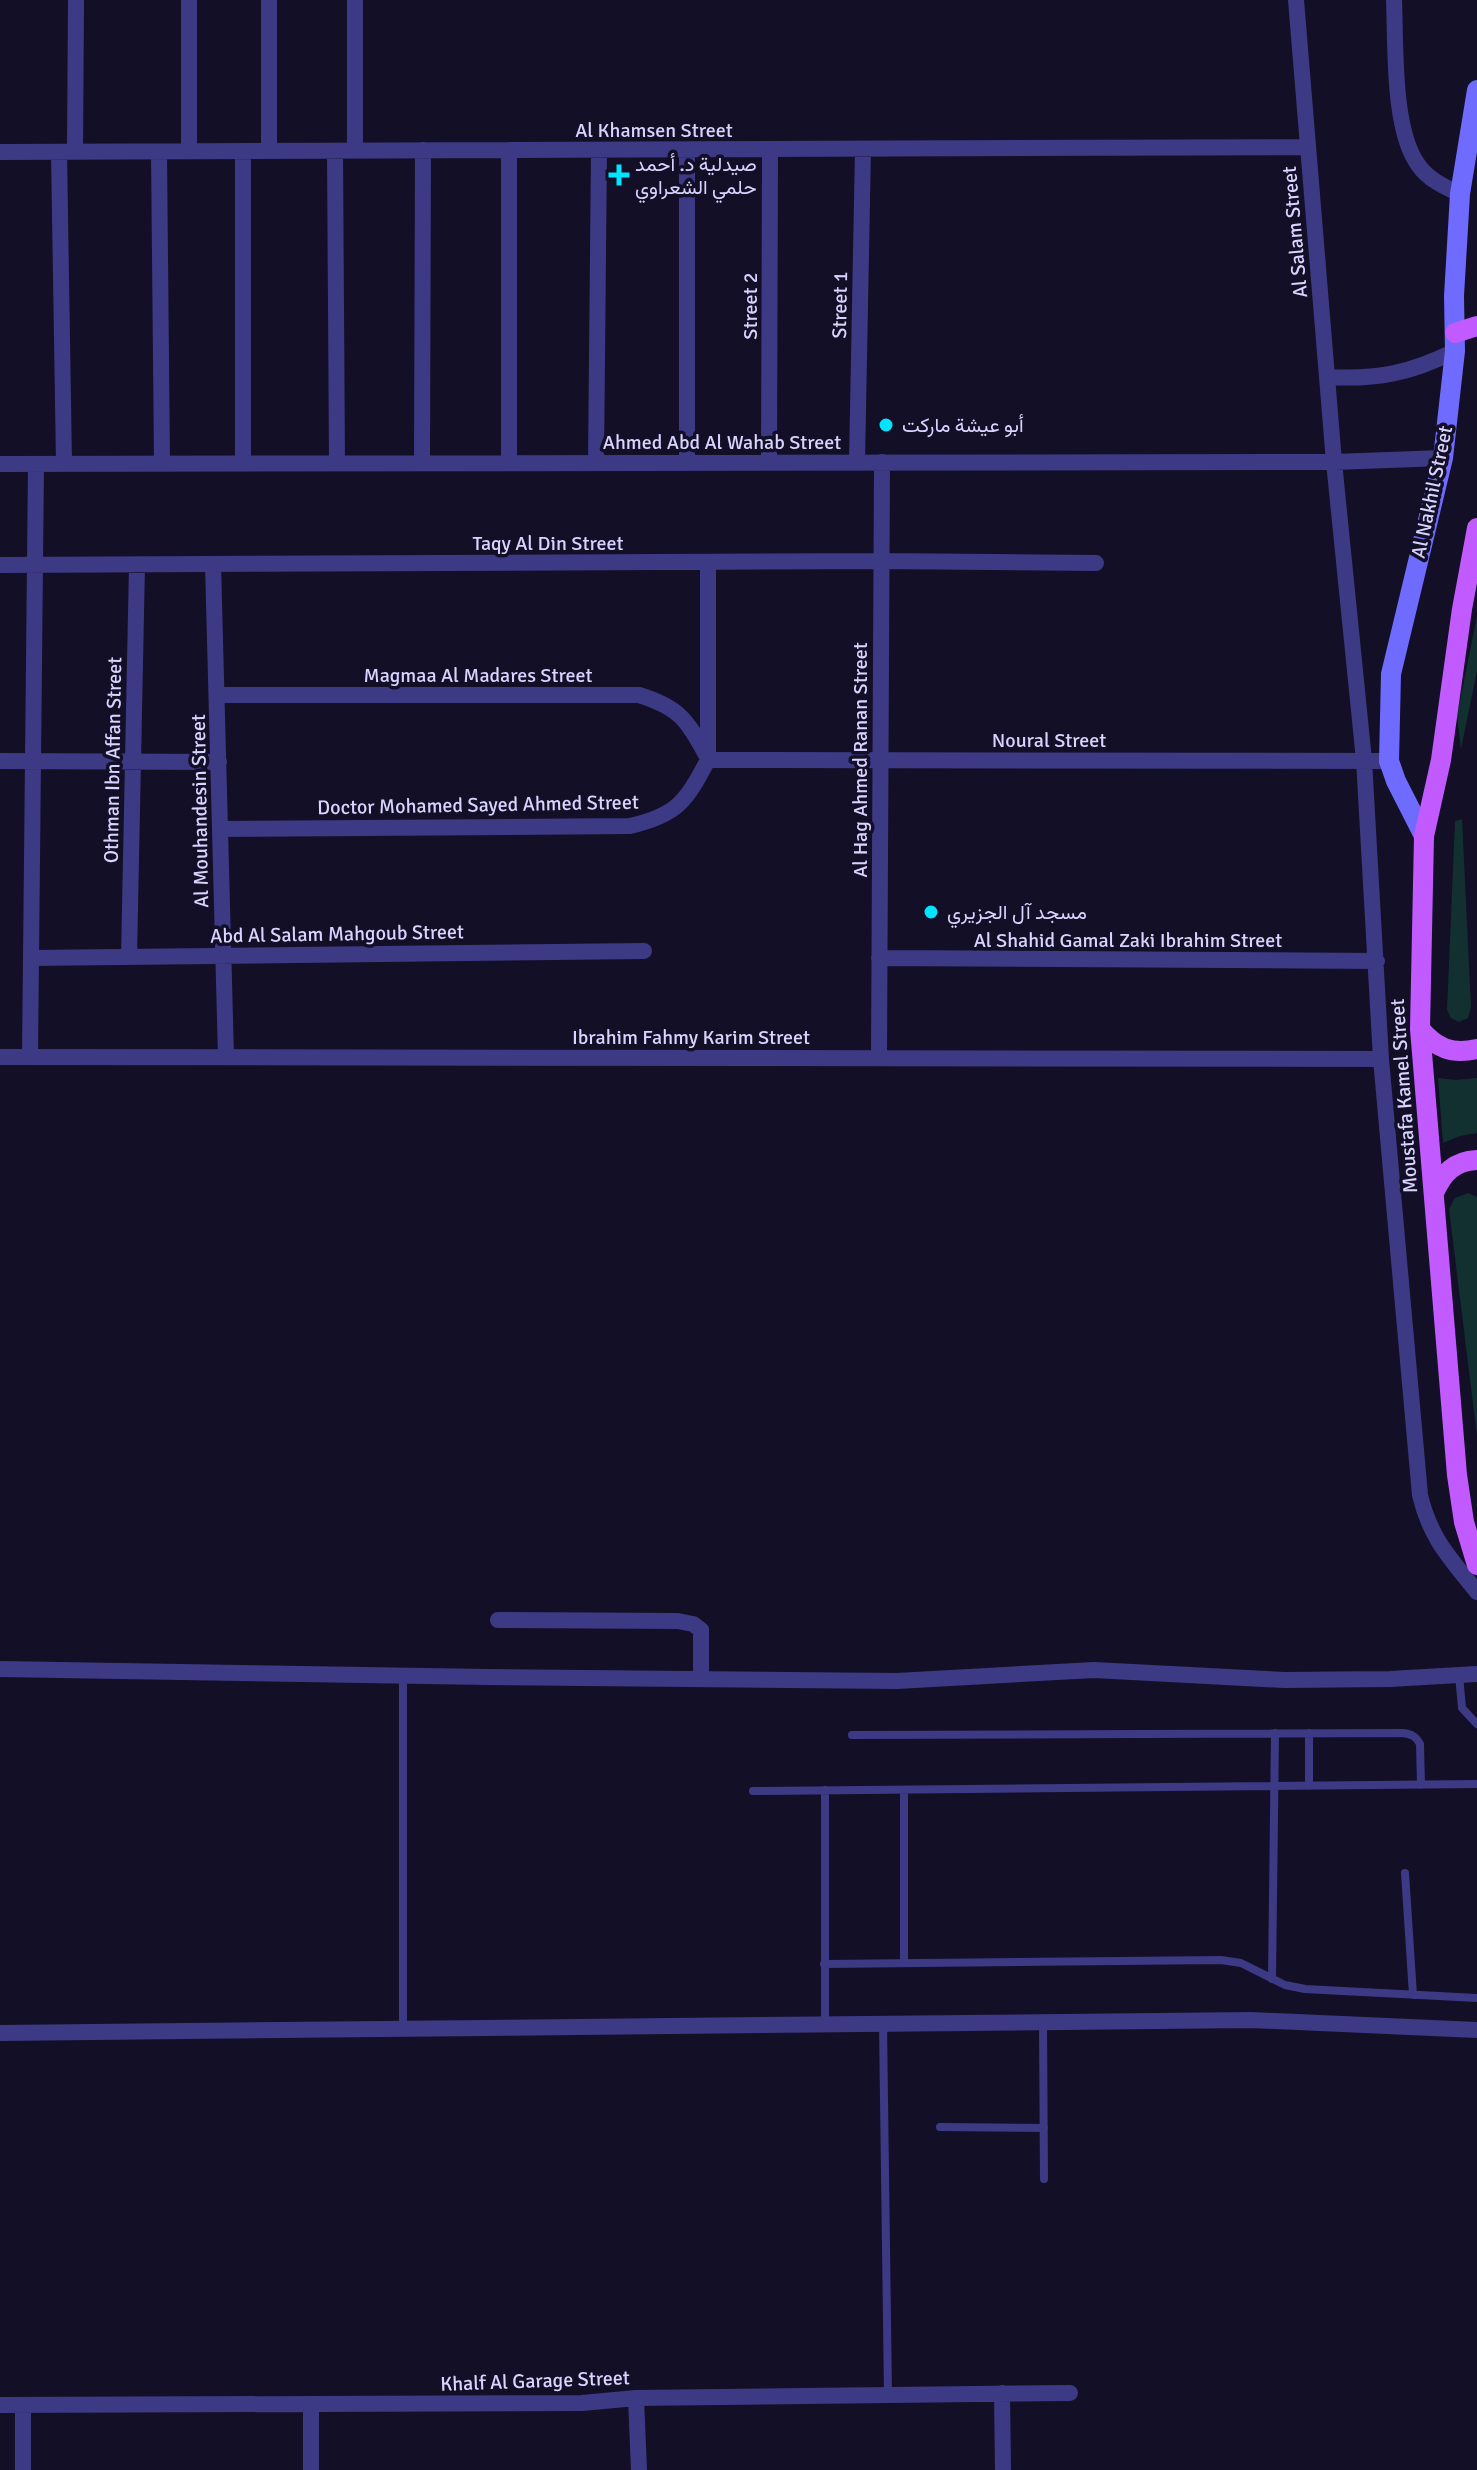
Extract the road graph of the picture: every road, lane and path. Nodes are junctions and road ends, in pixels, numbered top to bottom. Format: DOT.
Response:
graph roads {
  1 [pos="76,0"];
  2 [pos="189,0"];
  3 [pos="269,0"];
  4 [pos="355,0"];
  5 [pos="1296,0"];
  6 [pos="1394,0"];
  7 [pos="1477,90"];
  8 [pos="1308,147"];
  9 [pos="770,149"];
  10 [pos="863,149"];
  11 [pos="423,150"];
  12 [pos="509,150"];
  13 [pos="599,150"];
  14 [pos="687,150"];
  15 [pos="189,151"];
  16 [pos="243,151"];
  17 [pos="269,151"];
  18 [pos="335,151"];
  19 [pos="355,151"];
  20 [pos="0,152"];
  21 [pos="67,152"];
  22 [pos="159,152"];
  23 [pos="1460,194"];
  24 [pos="1477,326"];
  25 [pos="1455,342"];
  26 [pos="1327,377"];
  27 [pos="1443,458"];
  28 [pos="769,462"];
  29 [pos="857,462"];
  30 [pos="882,462"];
  31 [pos="1334,462"];
  32 [pos="64,463"];
  33 [pos="162,463"];
  34 [pos="243,463"];
  35 [pos="337,463"];
  36 [pos="422,463"];
  37 [pos="509,463"];
  38 [pos="596,463"];
  39 [pos="687,463"];
  40 [pos="0,464"];
  41 [pos="36,464"];
  42 [pos="1477,528"];
  43 [pos="881,561"];
  44 [pos="708,562"];
  45 [pos="1096,563"];
  46 [pos="213,564"];
  47 [pos="0,565"];
  48 [pos="35,565"];
  49 [pos="137,565"];
  50 [pos="217,695"];
  51 [pos="708,760"];
  52 [pos="881,760"];
  53 [pos="1364,760"];
  54 [pos="0,761"];
  55 [pos="33,761"];
  56 [pos="133,761"];
  57 [pos="1389,761"];
  58 [pos="219,762"];
  59 [pos="220,829"];
  60 [pos="1424,836"];
  61 [pos="644,951"];
  62 [pos="223,956"];
  63 [pos="129,957"];
  64 [pos="31,958"];
  65 [pos="879,958"];
  66 [pos="1377,961"];
  67 [pos="1420,1029"];
  68 [pos="1477,1049"];
  69 [pos="0,1057"];
  70 [pos="30,1057"];
  71 [pos="226,1057"];
  72 [pos="879,1058"];
  73 [pos="1381,1059"];
  74 [pos="1477,1160"];
  75 [pos="1434,1193"];
  76 [pos="1477,1565"];
  77 [pos="1477,1592"];
  78 [pos="498,1620"];
  79 [pos="0,1669"];
  80 [pos="1477,1674"];
  81 [pos="1459,1675"];
  82 [pos="403,1676"];
  83 [pos="701,1678"];
  84 [pos="1477,1724"];
  85 [pos="1275,1733"];
  86 [pos="1309,1733"];
  87 [pos="852,1735"];
  88 [pos="1477,1784"];
  89 [pos="1421,1785"];
  90 [pos="1274,1786"];
  91 [pos="1309,1786"];
  92 [pos="825,1790"];
  93 [pos="904,1790"];
  94 [pos="753,1791"];
  95 [pos="1405,1873"];
  96 [pos="904,1963"];
  97 [pos="824,1964"];
  98 [pos="1272,1979"];
  99 [pos="1413,1995"];
  100 [pos="1477,1998"];
  101 [pos="1043,2023"];
  102 [pos="883,2024"];
  103 [pos="825,2025"];
  104 [pos="403,2029"];
  105 [pos="1477,2030"];
  106 [pos="0,2033"];
  107 [pos="940,2127"];
  108 [pos="1044,2128"];
  109 [pos="1044,2179"];
  110 [pos="1002,2393"];
  111 [pos="1070,2393"];
  112 [pos="888,2395"];
  113 [pos="636,2398"];
  114 [pos="311,2404"];
  115 [pos="0,2405"];
  116 [pos="23,2405"];
  117 [pos="23,2470"];
  118 [pos="311,2470"];
  119 [pos="639,2470"];
  120 [pos="1003,2470"];
  1 -- 21 [label="street"];
  2 -- 15 [label="street"];
  3 -- 17 [label="street"];
  4 -- 19 [label="street"];
  5 -- 8 [label="street, Al Salam Street"];
  6 -- 23 [label="street"];
  7 -- 23 [label="main road, Al Nakhil Street"];
  8 -- 10 [label="street, Al Khamsen Street"];
  8 -- 26 [label="street, Al Salam Street"];
  9 -- 10 [label="street, Al Khamsen Street"];
  9 -- 14 [label="street, Al Khamsen Street"];
  9 -- 28 [label="street, Street 2"];
  10 -- 29 [label="street, Street 1"];
  11 -- 12 [label="street, Al Khamsen Street"];
  11 -- 19 [label="street, Al Khamsen Street"];
  11 -- 36 [label="street"];
  12 -- 13 [label="street, Al Khamsen Street"];
  12 -- 37 [label="street"];
  13 -- 14 [label="street, Al Khamsen Street"];
  13 -- 38 [label="street"];
  14 -- 39 [label="street"];
  15 -- 16 [label="street, Al Khamsen Street"];
  15 -- 22 [label="street, Al Khamsen Street"];
  16 -- 17 [label="street, Al Khamsen Street"];
  16 -- 34 [label="street"];
  17 -- 18 [label="street, Al Khamsen Street"];
  18 -- 19 [label="street, Al Khamsen Street"];
  18 -- 35 [label="street"];
  20 -- 21 [label="street, Al Khamsen Street"];
  21 -- 22 [label="street, Al Khamsen Street"];
  21 -- 32 [label="street"];
  22 -- 33 [label="street"];
  23 -- 25 [label="main road, Al Nakhil Street"];
  24 -- 25 [label="main road"];
  25 -- 26 [label="street"];
  25 -- 27 [label="main road, Al Nakhil Street"];
  26 -- 31 [label="street, Al Salam Street"];
  27 -- 31 [label="street, Ahmed Abd Al Wahab Street"];
  27 -- 57 [label="main road, Al Nakhil Street"];
  28 -- 29 [label="street, Ahmed Abd Al Wahab Street"];
  28 -- 39 [label="street, Ahmed Abd Al Wahab Street"];
  29 -- 30 [label="street, Ahmed Abd Al Wahab Street"];
  30 -- 31 [label="street, Ahmed Abd Al Wahab Street"];
  30 -- 43 [label="street, Al Hag Ahmed Ranan Street"];
  31 -- 53 [label="street, Al Salam Street"];
  32 -- 33 [label="street, Ahmed Abd Al Wahab Street"];
  32 -- 41 [label="street, Ahmed Abd Al Wahab Street"];
  33 -- 34 [label="street, Ahmed Abd Al Wahab Street"];
  34 -- 35 [label="street, Ahmed Abd Al Wahab Street"];
  35 -- 36 [label="street, Ahmed Abd Al Wahab Street"];
  36 -- 37 [label="street, Ahmed Abd Al Wahab Street"];
  37 -- 38 [label="street, Ahmed Abd Al Wahab Street"];
  38 -- 39 [label="street, Ahmed Abd Al Wahab Street"];
  40 -- 41 [label="street, Ahmed Abd Al Wahab Street"];
  41 -- 48 [label="street"];
  42 -- 60 [label="main road, Moustafa Kamel Street"];
  43 -- 44 [label="street, Taqy Al Din Street"];
  43 -- 45 [label="street, Taqy Al Din Street"];
  43 -- 52 [label="street, Al Hag Ahmed Ranan Street"];
  44 -- 46 [label="street, Taqy Al Din Street"];
  44 -- 51 [label="street"];
  46 -- 49 [label="street, Taqy Al Din Street"];
  46 -- 50 [label="street, Al Mouhandesin Street"];
  47 -- 48 [label="street, Taqy Al Din Street"];
  48 -- 49 [label="street, Taqy Al Din Street"];
  48 -- 55 [label="street"];
  49 -- 56 [label="street, Othman Ibn Affan Street"];
  50 -- 51 [label="street, Magmaa Al Madares Street"];
  50 -- 58 [label="street, Al Mouhandesin Street"];
  51 -- 52 [label="street, Noural Street"];
  51 -- 59 [label="street, Doctor Mohamed Sayed Ahmed Street"];
  52 -- 53 [label="street, Noural Street"];
  52 -- 65 [label="street, Al Hag Ahmed Ranan Street"];
  53 -- 57 [label="street, Noural Street"];
  53 -- 66 [label="street, Al Salam Street"];
  54 -- 55 [label="street"];
  55 -- 56 [label="street"];
  55 -- 64 [label="street"];
  56 -- 58 [label="street"];
  56 -- 63 [label="street, Othman Ibn Affan Street"];
  57 -- 60 [label="main road, Al Nakhil Street"];
  58 -- 59 [label="street, Al Mouhandesin Street"];
  59 -- 62 [label="street, Al Mouhandesin Street"];
  60 -- 67 [label="main road, Moustafa Kamel Street"];
  61 -- 62 [label="street, Abd Al Salam Mahgoub Street"];
  62 -- 63 [label="street, Abd Al Salam Mahgoub Street"];
  62 -- 71 [label="street, Al Mouhandesin Street"];
  63 -- 64 [label="street, Abd Al Salam Mahgoub Street"];
  64 -- 70 [label="street"];
  65 -- 66 [label="street, Al Shahid Gamal Zaki Ibrahim Street"];
  65 -- 72 [label="street, Al Hag Ahmed Ranan Street"];
  66 -- 73 [label="street, Al Salam Street"];
  67 -- 68 [label="main road"];
  67 -- 75 [label="main road, Moustafa Kamel Street"];
  69 -- 70 [label="street, Ibrahim Fahmy Karim Street"];
  70 -- 71 [label="street, Ibrahim Fahmy Karim Street"];
  71 -- 72 [label="street, Ibrahim Fahmy Karim Street"];
  72 -- 73 [label="street, Ibrahim Fahmy Karim Street"];
  73 -- 77 [label="street, Al Salam Street"];
  74 -- 75 [label="main road"];
  75 -- 76 [label="main road, Moustafa Kamel Street"];
  78 -- 83 [label="street"];
  79 -- 82 [label="street"];
  80 -- 81 [label="street"];
  81 -- 83 [label="street"];
  81 -- 84 [label="lane"];
  82 -- 83 [label="street"];
  82 -- 104 [label="lane"];
  85 -- 86 [label="lane"];
  85 -- 87 [label="lane"];
  85 -- 90 [label="lane"];
  86 -- 89 [label="lane"];
  86 -- 91 [label="lane"];
  88 -- 89 [label="lane"];
  89 -- 91 [label="lane"];
  90 -- 91 [label="lane"];
  90 -- 93 [label="lane"];
  90 -- 98 [label="lane"];
  92 -- 93 [label="lane"];
  92 -- 94 [label="lane"];
  92 -- 97 [label="lane"];
  93 -- 96 [label="lane"];
  95 -- 99 [label="lane"];
  96 -- 97 [label="lane"];
  96 -- 98 [label="lane"];
  97 -- 103 [label="lane"];
  98 -- 99 [label="lane"];
  99 -- 100 [label="lane"];
  101 -- 102 [label="street"];
  101 -- 105 [label="street"];
  101 -- 108 [label="lane"];
  102 -- 103 [label="street"];
  102 -- 112 [label="lane"];
  103 -- 104 [label="street"];
  104 -- 106 [label="street"];
  107 -- 108 [label="lane"];
  108 -- 109 [label="lane"];
  110 -- 111 [label="street, Khalf Al Garage Street"];
  110 -- 112 [label="street, Khalf Al Garage Street"];
  110 -- 120 [label="street"];
  112 -- 113 [label="street, Khalf Al Garage Street"];
  113 -- 114 [label="street, Khalf Al Garage Street"];
  113 -- 119 [label="street"];
  114 -- 116 [label="street, Khalf Al Garage Street"];
  114 -- 118 [label="street"];
  115 -- 116 [label="street, Khalf Al Garage Street"];
  116 -- 117 [label="street"];
}
